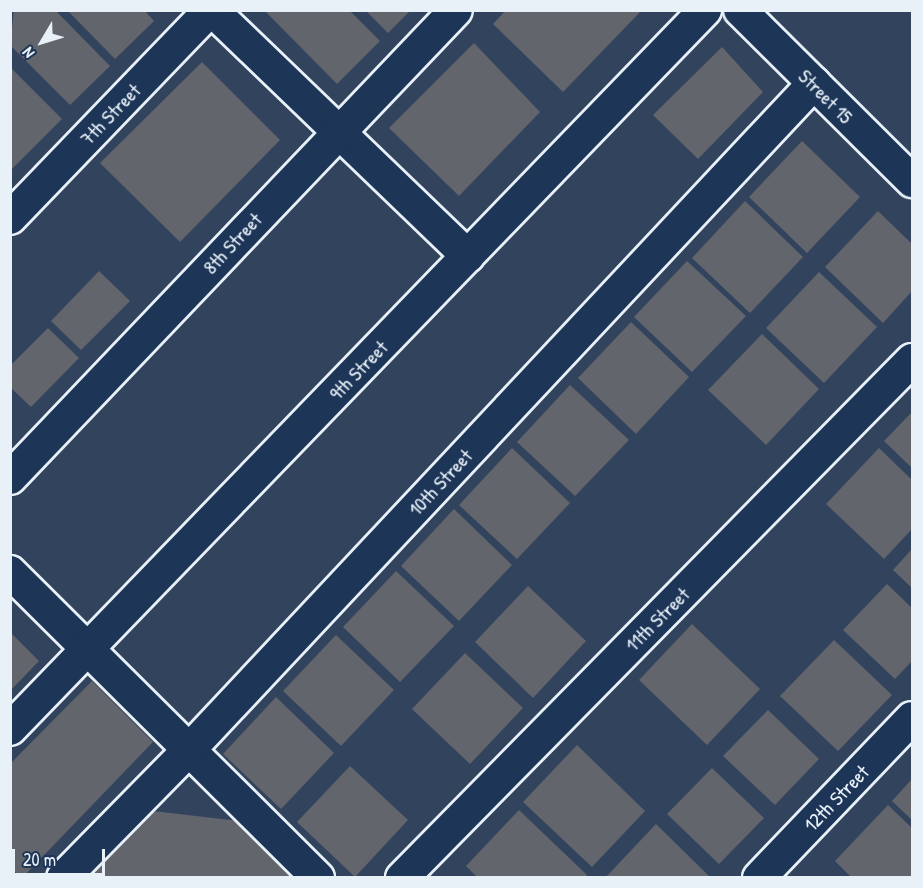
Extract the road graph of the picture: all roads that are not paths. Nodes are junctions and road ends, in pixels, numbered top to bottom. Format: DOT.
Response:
graph roads {
  1 [pos="211,10"];
  2 [pos="456,10"];
  3 [pos="705,10"];
  4 [pos="740,10"];
  5 [pos="814,83"];
  6 [pos="338,131"];
  7 [pos="912,181"];
  8 [pos="10,218"];
  9 [pos="468,256"];
  10 [pos="912,360"];
  11 [pos="10,478"];
  12 [pos="10,572"];
  13 [pos="88,649"];
  14 [pos="912,718"];
  15 [pos="10,729"];
  16 [pos="189,750"];
  17 [pos="63,878"];
  18 [pos="318,878"];
  19 [pos="402,878"];
  20 [pos="759,878"];
  1 -- 6 [label="street"];
  1 -- 8 [label="street, 7th Street"];
  2 -- 6 [label="street, 8th Street"];
  3 -- 9 [label="street, 9th Street"];
  4 -- 5 [label="street, Street 15"];
  5 -- 7 [label="street, Street 15"];
  5 -- 16 [label="street, 10th Street"];
  6 -- 9 [label="street"];
  6 -- 11 [label="street, 8th Street"];
  9 -- 13 [label="street, 9th Street"];
  10 -- 19 [label="street, 11th Street"];
  12 -- 13 [label="street"];
  13 -- 15 [label="street, 9th Street"];
  13 -- 16 [label="street"];
  14 -- 20 [label="street, 12th Street"];
  16 -- 17 [label="street, 10th Street"];
  16 -- 18 [label="street"];
}
